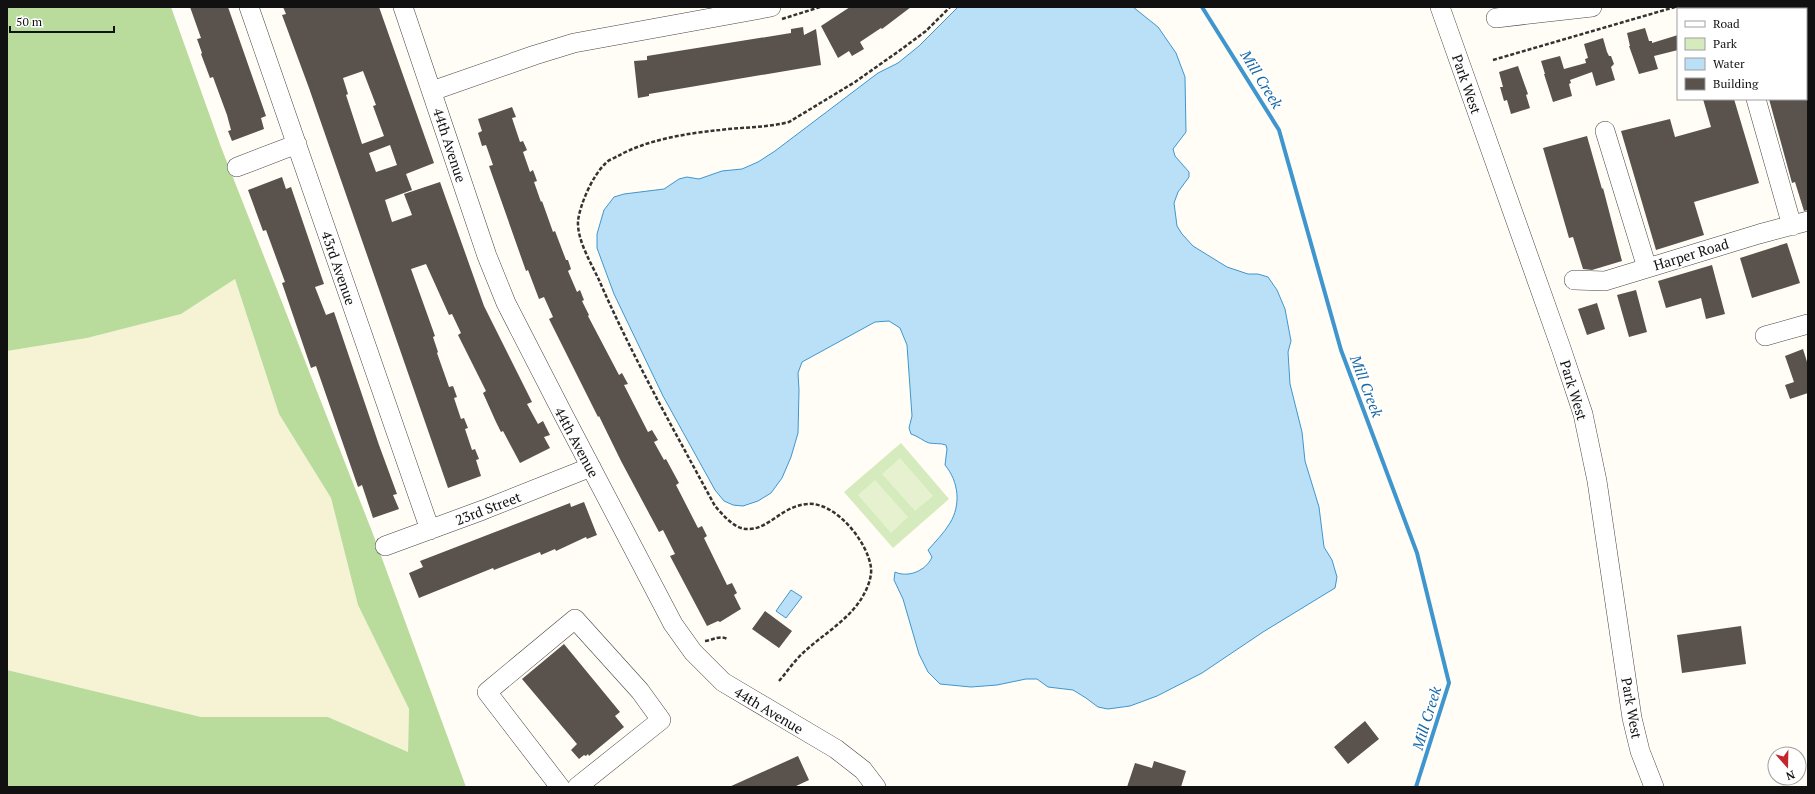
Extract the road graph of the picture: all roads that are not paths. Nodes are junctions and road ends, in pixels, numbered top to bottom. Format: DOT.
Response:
graph roads {
  1 [pos="249,7"];
  2 [pos="403,7"];
  3 [pos="771,7"];
  4 [pos="1440,7"];
  5 [pos="1592,7"];
  6 [pos="1496,18"];
  7 [pos="432,90"];
  8 [pos="1756,100"];
  9 [pos="1605,131"];
  10 [pos="297,144"];
  11 [pos="237,167"];
  12 [pos="1800,224"];
  13 [pos="1647,268"];
  14 [pos="1574,280"];
  15 [pos="1808,324"];
  16 [pos="1765,336"];
  17 [pos="590,467"];
  18 [pos="430,530"];
  19 [pos="385,546"];
  20 [pos="560,787"];
  21 [pos="577,787"];
  22 [pos="876,787"];
  23 [pos="1654,787"];
  1 -- 10 [label="street, 43rd Avenue"];
  2 -- 7 [label="street, 44th Avenue"];
  3 -- 7 [label="street"];
  4 -- 23 [label="street, Park West"];
  5 -- 6 [label="street"];
  7 -- 17 [label="street, 44th Avenue"];
  8 -- 12 [label="street"];
  9 -- 13 [label="street"];
  10 -- 11 [label="street"];
  10 -- 18 [label="street, 43rd Avenue"];
  12 -- 13 [label="street, Harper Road"];
  13 -- 14 [label="street, Harper Road"];
  15 -- 16 [label="street"];
  17 -- 18 [label="street, 23rd Street"];
  17 -- 22 [label="street, 44th Avenue"];
  18 -- 19 [label="street, 23rd Street"];
  20 -- 21 [label="street"];
}
